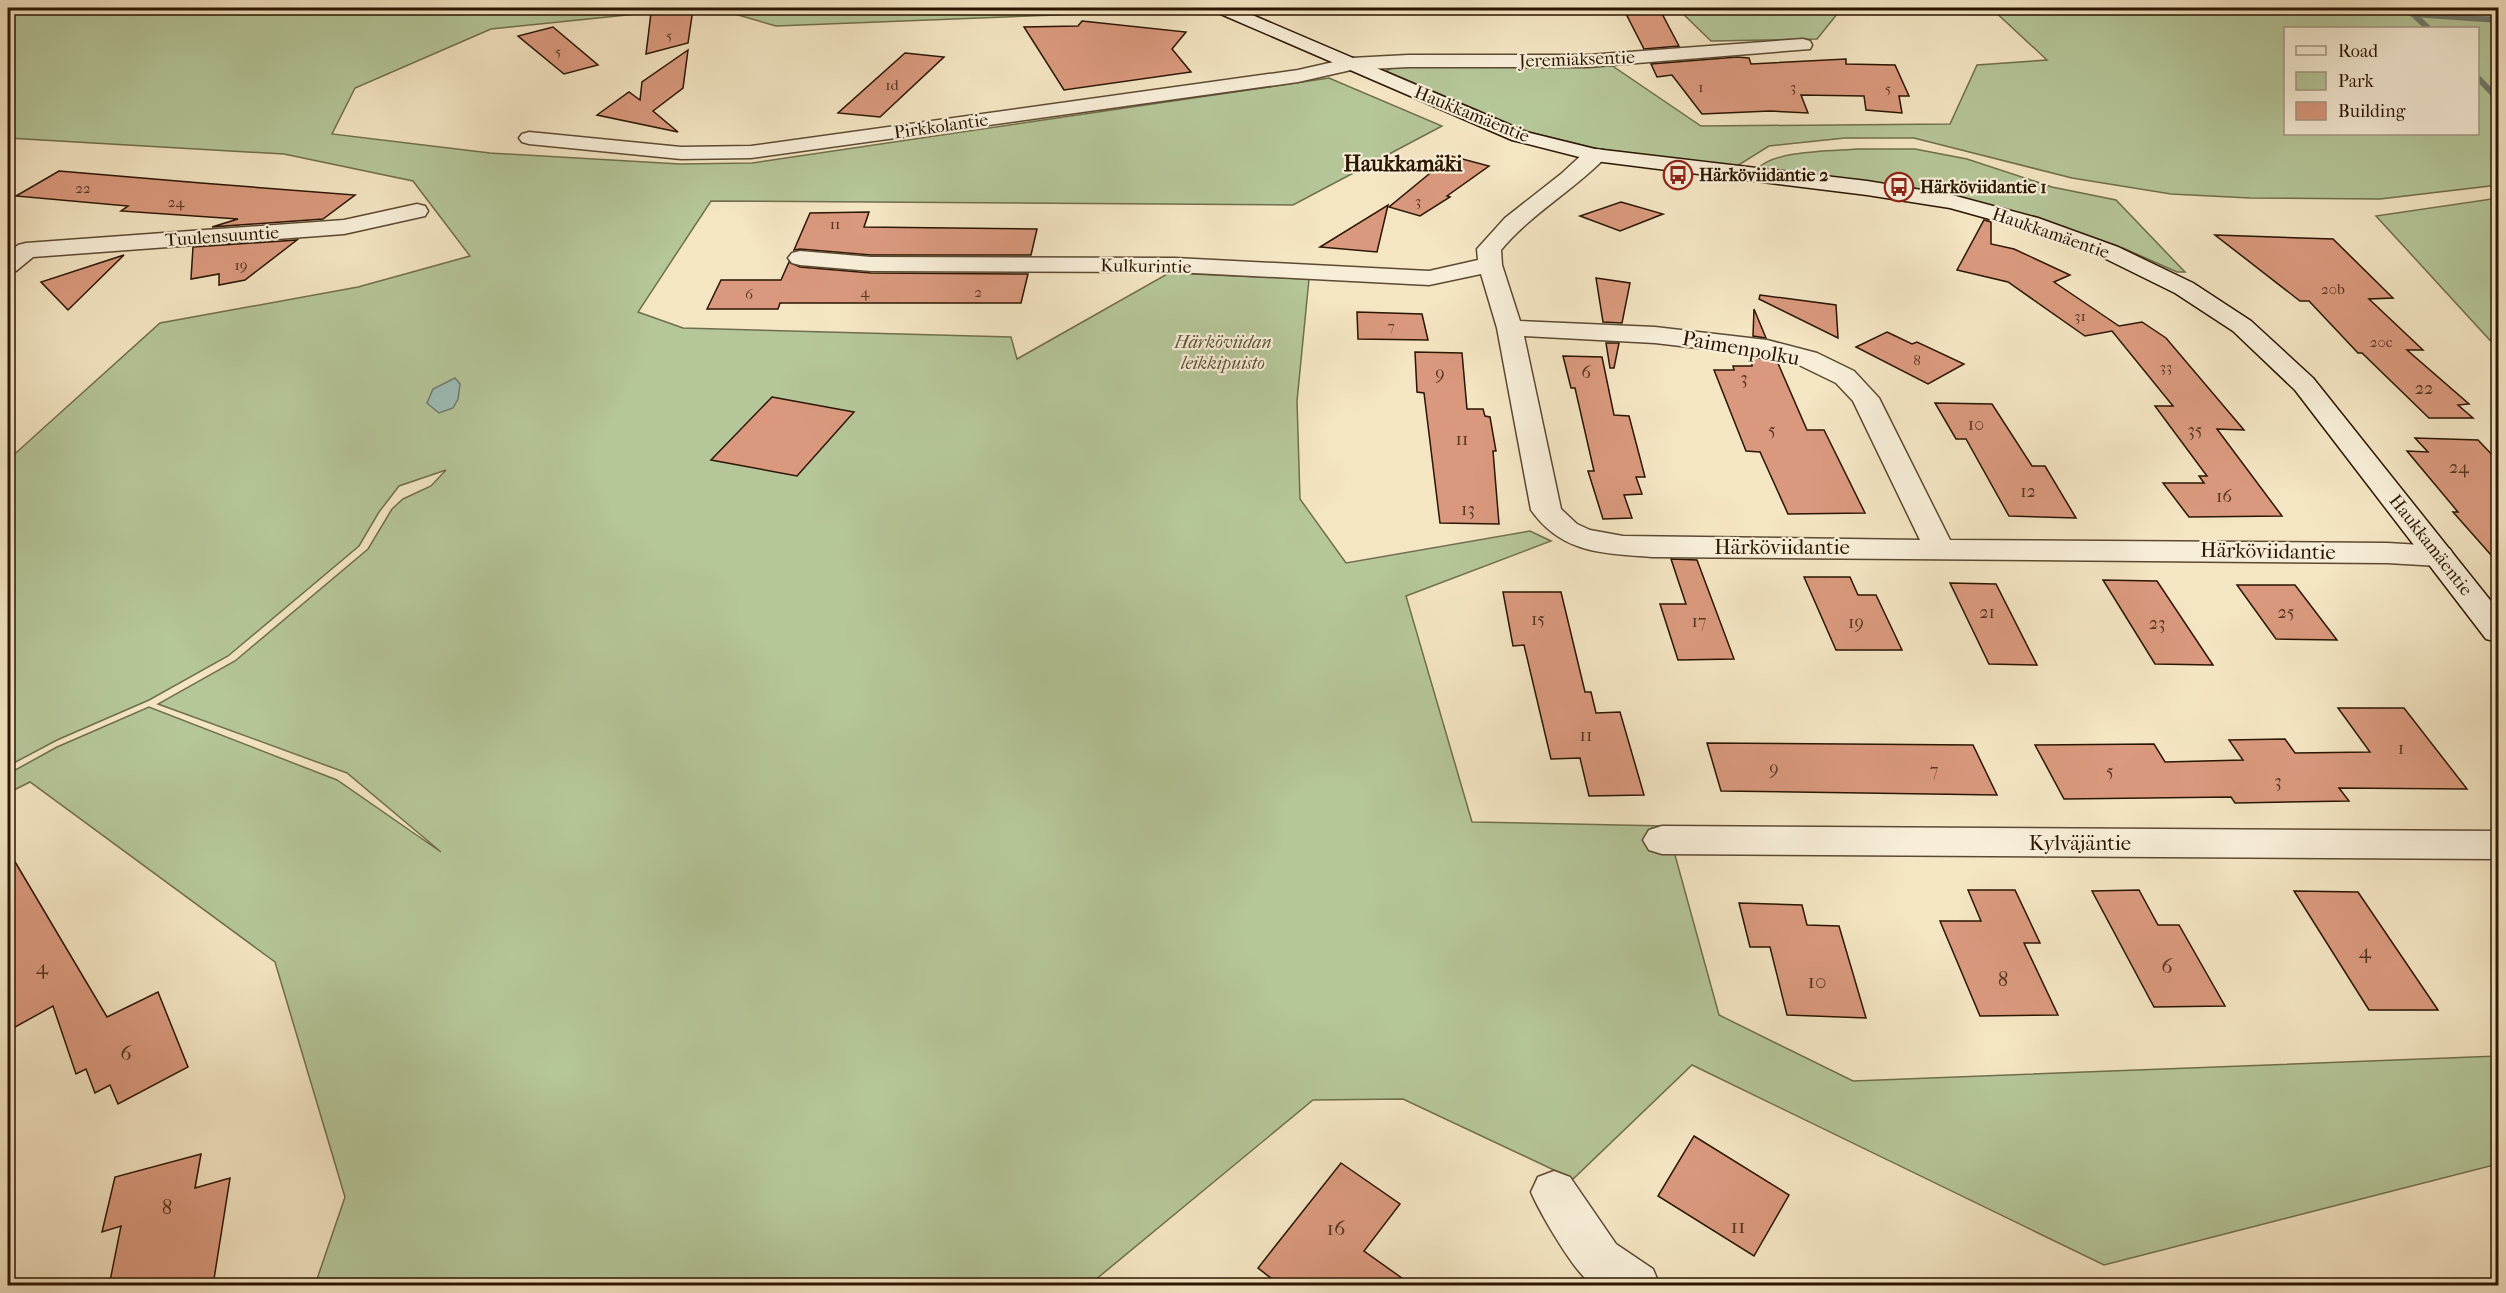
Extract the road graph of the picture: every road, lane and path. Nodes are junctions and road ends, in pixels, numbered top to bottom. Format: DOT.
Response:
graph roads {
  1 [pos="1222,8"];
  2 [pos="1803,45"];
  3 [pos="1351,64"];
  4 [pos="529,138"];
  5 [pos="1595,155"];
  6 [pos="417,211"];
  7 [pos="17,247"];
  8 [pos="800,258"];
  9 [pos="1490,265"];
  10 [pos="8,266"];
  11 [pos="1510,328"];
  12 [pos="1938,548"];
  13 [pos="2439,556"];
  14 [pos="2499,631"];
  15 [pos="1662,840"];
  16 [pos="2499,845"];
  17 [pos="1554,1192"];
  18 [pos="1636,1286"];
  1 -- 3 [label="street, Haukkamäentie"];
  2 -- 3 [label="street, Jeremiaksentie"];
  3 -- 4 [label="street, Pirkkolantie"];
  3 -- 5 [label="street, Haukkamäentie"];
  5 -- 9 [label="street"];
  5 -- 13 [label="street, Haukkamäentie"];
  6 -- 7 [label="street, Tuulensuuntie"];
  7 -- 10 [label="street, Tuulensuuntie"];
  8 -- 9 [label="street, Kulkurintie"];
  9 -- 11 [label="street, Härköviidantie"];
  11 -- 12 [label="street, Paimenpolku"];
  11 -- 12 [label="street, Härköviidantie"];
  12 -- 13 [label="street, Härköviidantie"];
  13 -- 14 [label="street, Haukkamäentie"];
  15 -- 16 [label="street, Kylväjäntie"];
  17 -- 18 [label="street"];
}
